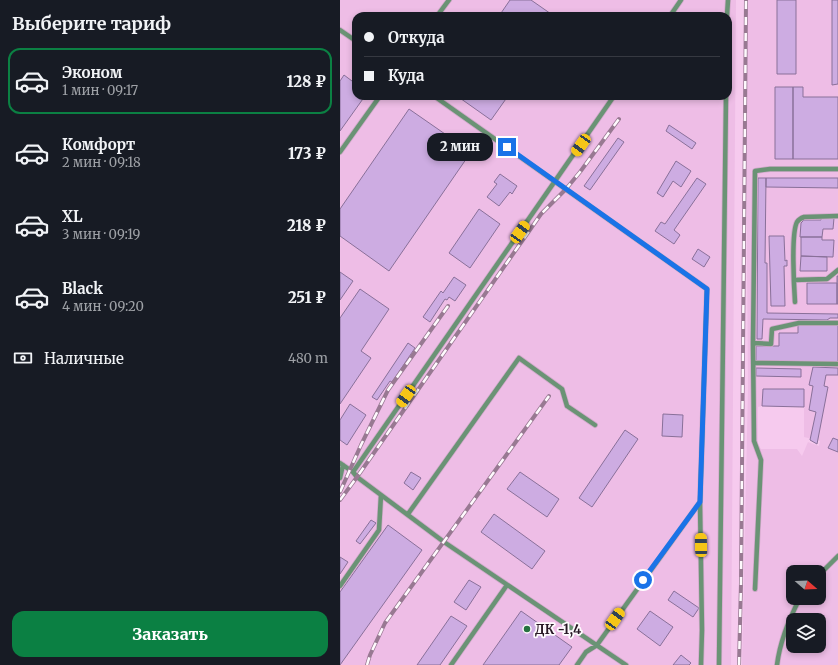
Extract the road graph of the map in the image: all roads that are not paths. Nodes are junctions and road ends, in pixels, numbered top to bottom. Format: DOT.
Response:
graph roads {
  1 [pos="449,0"];
  2 [pos="681,0"];
  3 [pos="728,0"];
  4 [pos="440,12"];
  5 [pos="673,12"];
  6 [pos="727,12"];
  7 [pos="340,30"];
  8 [pos="352,38"];
  9 [pos="377,100"];
  10 [pos="440,100"];
  11 [pos="611,100"];
  12 [pos="726,100"];
  13 [pos="340,152"];
  14 [pos="838,169"];
  15 [pos="555,181"];
  16 [pos="838,216"];
  17 [pos="838,270"];
  18 [pos="794,280"];
  19 [pos="795,302"];
  20 [pos="838,323"];
  21 [pos="753,343"];
  22 [pos="754,363"];
  23 [pos="838,364"];
  24 [pos="595,425"];
  25 [pos="341,464"];
  26 [pos="353,472"];
  27 [pos="340,478"];
  28 [pos="381,495"];
  29 [pos="700,502"];
  30 [pos="408,514"];
  31 [pos="838,556"];
  32 [pos="826,568"];
  33 [pos="507,585"];
  34 [pos="340,586"];
  35 [pos="755,588"];
  36 [pos="797,605"];
  37 [pos="597,645"];
  38 [pos="451,665"];
  39 [pos="577,665"];
  40 [pos="626,665"];
  41 [pos="701,665"];
  42 [pos="719,665"];
  43 [pos="777,665"];
  1 -- 4 [label="lane"];
  2 -- 5 [label="lane"];
  3 -- 6 [label="lane"];
  7 -- 8 [label="lane"];
  9 -- 13 [label="lane"];
  10 -- 15 [label="lane"];
  11 -- 15 [label="lane"];
  12 -- 42 [label="lane"];
  14 -- 21 [label="lane"];
  15 -- 26 [label="lane"];
  15 -- 29 [label="lane"];
  16 -- 18 [label="lane"];
  17 -- 18 [label="lane"];
  18 -- 19 [label="lane"];
  20 -- 21 [label="lane"];
  21 -- 22 [label="lane"];
  22 -- 23 [label="lane"];
  22 -- 35 [label="lane"];
  24 -- 30 [label="lane"];
  25 -- 26 [label="lane"];
  25 -- 27 [label="lane"];
  26 -- 28 [label="lane"];
  28 -- 30 [label="lane"];
  28 -- 34 [label="lane"];
  29 -- 37 [label="lane"];
  29 -- 41 [label="lane"];
  30 -- 33 [label="lane"];
  31 -- 32 [label="lane"];
  33 -- 37 [label="lane"];
  33 -- 38 [label="lane"];
  36 -- 43 [label="lane"];
  37 -- 39 [label="lane"];
  37 -- 40 [label="lane"];
}
